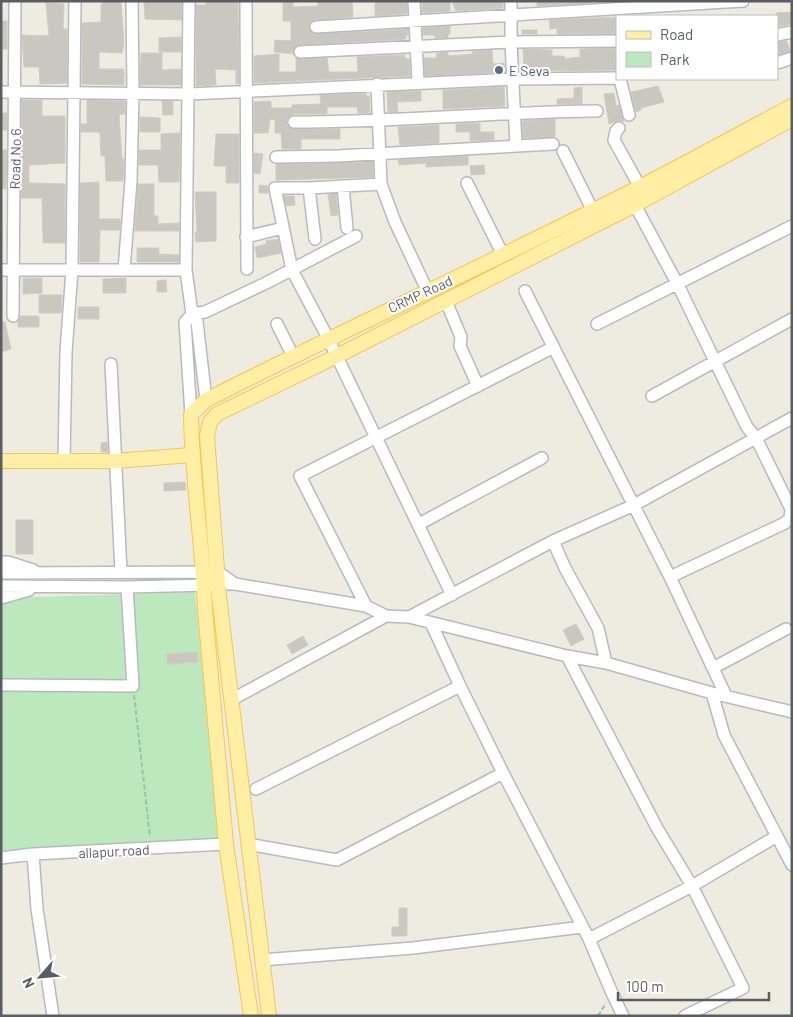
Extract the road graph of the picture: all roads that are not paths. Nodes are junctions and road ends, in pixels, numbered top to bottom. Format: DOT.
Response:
graph roads {
  1 [pos="15,1"];
  2 [pos="75,1"];
  3 [pos="132,1"];
  4 [pos="189,1"];
  5 [pos="246,1"];
  6 [pos="414,1"];
  7 [pos="511,1"];
  8 [pos="743,1"];
  9 [pos="511,16"];
  10 [pos="415,20"];
  11 [pos="316,27"];
  12 [pos="792,32"];
  13 [pos="778,35"];
  14 [pos="616,41"];
  15 [pos="511,42"];
  16 [pos="416,47"];
  17 [pos="300,52"];
  18 [pos="792,58"];
  19 [pos="778,63"];
  20 [pos="514,79"];
  21 [pos="616,79"];
  22 [pos="618,80"];
  23 [pos="418,82"];
  24 [pos="377,84"];
  25 [pos="248,91"];
  26 [pos="1,92"];
  27 [pos="15,92"];
  28 [pos="133,92"];
  29 [pos="74,93"];
  30 [pos="189,94"];
  31 [pos="792,106"];
  32 [pos="597,111"];
  33 [pos="514,113"];
  34 [pos="629,115"];
  35 [pos="792,119"];
  36 [pos="379,120"];
  37 [pos="294,122"];
  38 [pos="620,128"];
  39 [pos="553,144"];
  40 [pos="516,146"];
  41 [pos="563,151"];
  42 [pos="380,154"];
  43 [pos="276,157"];
  44 [pos="467,183"];
  45 [pos="381,184"];
  46 [pos="343,186"];
  47 [pos="640,187"];
  48 [pos="310,188"];
  49 [pos="635,205"];
  50 [pos="593,211"];
  51 [pos="792,226"];
  52 [pos="283,228"];
  53 [pos="246,237"];
  54 [pos="316,240"];
  55 [pos="503,255"];
  56 [pos="247,269"];
  57 [pos="1,270"];
  58 [pos="14,270"];
  59 [pos="72,270"];
  60 [pos="124,270"];
  61 [pos="186,270"];
  62 [pos="292,270"];
  63 [pos="678,285"];
  64 [pos="427,290"];
  65 [pos="525,291"];
  66 [pos="446,300"];
  67 [pos="192,314"];
  68 [pos="14,316"];
  69 [pos="792,319"];
  70 [pos="277,324"];
  71 [pos="597,324"];
  72 [pos="328,338"];
  73 [pos="552,348"];
  74 [pos="293,356"];
  75 [pos="336,356"];
  76 [pos="716,361"];
  77 [pos="111,364"];
  78 [pos="478,386"];
  79 [pos="652,396"];
  80 [pos="206,400"];
  81 [pos="191,415"];
  82 [pos="792,418"];
  83 [pos="376,438"];
  84 [pos="756,438"];
  85 [pos="191,456"];
  86 [pos="542,458"];
  87 [pos="64,460"];
  88 [pos="1,461"];
  89 [pos="115,461"];
  90 [pos="634,505"];
  91 [pos="419,524"];
  92 [pos="553,541"];
  93 [pos="1,562"];
  94 [pos="121,572"];
  95 [pos="1,573"];
  96 [pos="43,573"];
  97 [pos="670,577"];
  98 [pos="211,578"];
  99 [pos="1,586"];
  100 [pos="43,586"];
  101 [pos="127,587"];
  102 [pos="452,595"];
  103 [pos="1,598"];
  104 [pos="366,606"];
  105 [pos="386,616"];
  106 [pos="409,617"];
  107 [pos="431,623"];
  108 [pos="786,629"];
  109 [pos="567,656"];
  110 [pos="606,663"];
  111 [pos="713,668"];
  112 [pos="1,684"];
  113 [pos="460,686"];
  114 [pos="712,693"];
  115 [pos="726,696"];
  116 [pos="231,700"];
  117 [pos="792,712"];
  118 [pos="503,773"];
  119 [pos="256,789"];
  120 [pos="777,836"];
  121 [pos="226,844"];
  122 [pos="248,844"];
  123 [pos="33,854"];
  124 [pos="1,858"];
  125 [pos="792,865"];
  126 [pos="692,886"];
  127 [pos="582,927"];
  128 [pos="589,939"];
  129 [pos="262,960"];
  130 [pos="52,1016"];
  131 [pos="252,1016"];
  132 [pos="269,1016"];
  133 [pos="624,1016"];
  134 [pos="685,1016"];
  1 -- 27 [label="street, Road No 6"];
  2 -- 29 [label="street"];
  3 -- 28 [label="street"];
  4 -- 30 [label="street"];
  5 -- 25 [label="street"];
  6 -- 10 [label="street"];
  7 -- 9 [label="street"];
  8 -- 9 [label="street"];
  9 -- 10 [label="street"];
  9 -- 15 [label="street"];
  10 -- 11 [label="street"];
  10 -- 16 [label="street"];
  12 -- 13 [label="street"];
  14 -- 15 [label="street"];
  15 -- 16 [label="street"];
  15 -- 20 [label="street"];
  16 -- 17 [label="street"];
  16 -- 23 [label="street"];
  18 -- 19 [label="street"];
  20 -- 21 [label="street"];
  20 -- 23 [label="street"];
  20 -- 33 [label="street"];
  22 -- 34 [label="street"];
  23 -- 24 [label="street"];
  24 -- 25 [label="street"];
  24 -- 36 [label="street"];
  25 -- 30 [label="street"];
  25 -- 53 [label="street"];
  26 -- 27 [label="street"];
  27 -- 29 [label="street"];
  27 -- 58 [label="street, Road No 6"];
  28 -- 29 [label="street"];
  28 -- 30 [label="street"];
  28 -- 60 [label="street"];
  29 -- 59 [label="street"];
  30 -- 61 [label="street"];
  31 -- 47 [label="main road, CRMP Road"];
  32 -- 33 [label="street"];
  33 -- 36 [label="street"];
  33 -- 40 [label="street"];
  35 -- 49 [label="main road, CRMP Road"];
  36 -- 37 [label="street"];
  36 -- 42 [label="street"];
  38 -- 47 [label="street"];
  39 -- 40 [label="street"];
  40 -- 42 [label="street"];
  41 -- 50 [label="street"];
  42 -- 43 [label="street"];
  42 -- 45 [label="street"];
  44 -- 55 [label="street"];
  45 -- 46 [label="street"];
  45 -- 64 [label="street"];
  46 -- 48 [label="street"];
  46 -- 62 [label="street"];
  47 -- 50 [label="main road, CRMP Road"];
  48 -- 52 [label="street"];
  48 -- 54 [label="street"];
  49 -- 63 [label="street"];
  49 -- 66 [label="main road, CRMP Road"];
  50 -- 55 [label="main road, CRMP Road"];
  51 -- 63 [label="street"];
  52 -- 53 [label="street"];
  52 -- 62 [label="street"];
  53 -- 56 [label="street"];
  55 -- 64 [label="main road, CRMP Road"];
  57 -- 58 [label="street"];
  58 -- 59 [label="street"];
  58 -- 68 [label="street, Road No 6"];
  59 -- 60 [label="street"];
  59 -- 87 [label="street"];
  60 -- 61 [label="street"];
  61 -- 67 [label="street"];
  62 -- 67 [label="street"];
  62 -- 72 [label="street"];
  63 -- 71 [label="street"];
  63 -- 76 [label="street"];
  64 -- 72 [label="main road, CRMP Road"];
  65 -- 73 [label="street"];
  66 -- 75 [label="main road, CRMP Road"];
  66 -- 78 [label="street"];
  67 -- 80 [label="street"];
  67 -- 81 [label="street"];
  69 -- 76 [label="street"];
  70 -- 74 [label="street"];
  72 -- 74 [label="main road, CRMP Road"];
  72 -- 75 [label="street"];
  73 -- 78 [label="street"];
  73 -- 90 [label="street"];
  74 -- 80 [label="main road, CRMP Road"];
  75 -- 83 [label="street"];
  75 -- 98 [label="main road, CRMP Road"];
  76 -- 79 [label="street"];
  76 -- 84 [label="street"];
  77 -- 89 [label="street"];
  78 -- 83 [label="street"];
  80 -- 81 [label="main road, CRMP Road"];
  81 -- 85 [label="main road"];
  82 -- 84 [label="street"];
  83 -- 91 [label="street"];
  83 -- 104 [label="street"];
  84 -- 90 [label="street"];
  84 -- 97 [label="street"];
  85 -- 89 [label="main road"];
  85 -- 98 [label="main road"];
  86 -- 91 [label="street"];
  87 -- 88 [label="main road"];
  87 -- 89 [label="main road"];
  89 -- 94 [label="street"];
  90 -- 92 [label="street"];
  90 -- 97 [label="street"];
  91 -- 102 [label="street"];
  92 -- 102 [label="street"];
  92 -- 110 [label="street"];
  93 -- 96 [label="street"];
  94 -- 96 [label="street"];
  94 -- 98 [label="street"];
  95 -- 96 [label="street"];
  97 -- 111 [label="street"];
  98 -- 101 [label="street"];
  98 -- 104 [label="street"];
  98 -- 116 [label="main road"];
  98 -- 121 [label="main road"];
  99 -- 100 [label="street"];
  100 -- 101 [label="street"];
  100 -- 103 [label="street"];
  101 -- 112 [label="street"];
  102 -- 106 [label="street"];
  104 -- 105 [label="street"];
  105 -- 106 [label="street"];
  105 -- 116 [label="street"];
  106 -- 107 [label="street"];
  107 -- 109 [label="street"];
  107 -- 113 [label="street"];
  108 -- 111 [label="street"];
  109 -- 110 [label="street"];
  109 -- 126 [label="street"];
  110 -- 114 [label="street"];
  111 -- 115 [label="street"];
  113 -- 118 [label="street"];
  113 -- 119 [label="street"];
  114 -- 115 [label="street"];
  114 -- 120 [label="street"];
  115 -- 117 [label="street"];
  116 -- 122 [label="main road"];
  118 -- 122 [label="street"];
  118 -- 127 [label="street"];
  120 -- 125 [label="street"];
  120 -- 126 [label="street"];
  121 -- 123 [label="street, allapur road"];
  121 -- 131 [label="main road"];
  122 -- 129 [label="main road"];
  123 -- 124 [label="street, allapur road"];
  123 -- 130 [label="street"];
  126 -- 128 [label="street"];
  126 -- 134 [label="street"];
  127 -- 128 [label="street"];
  127 -- 129 [label="street"];
  128 -- 133 [label="street"];
  129 -- 132 [label="main road"];
}
